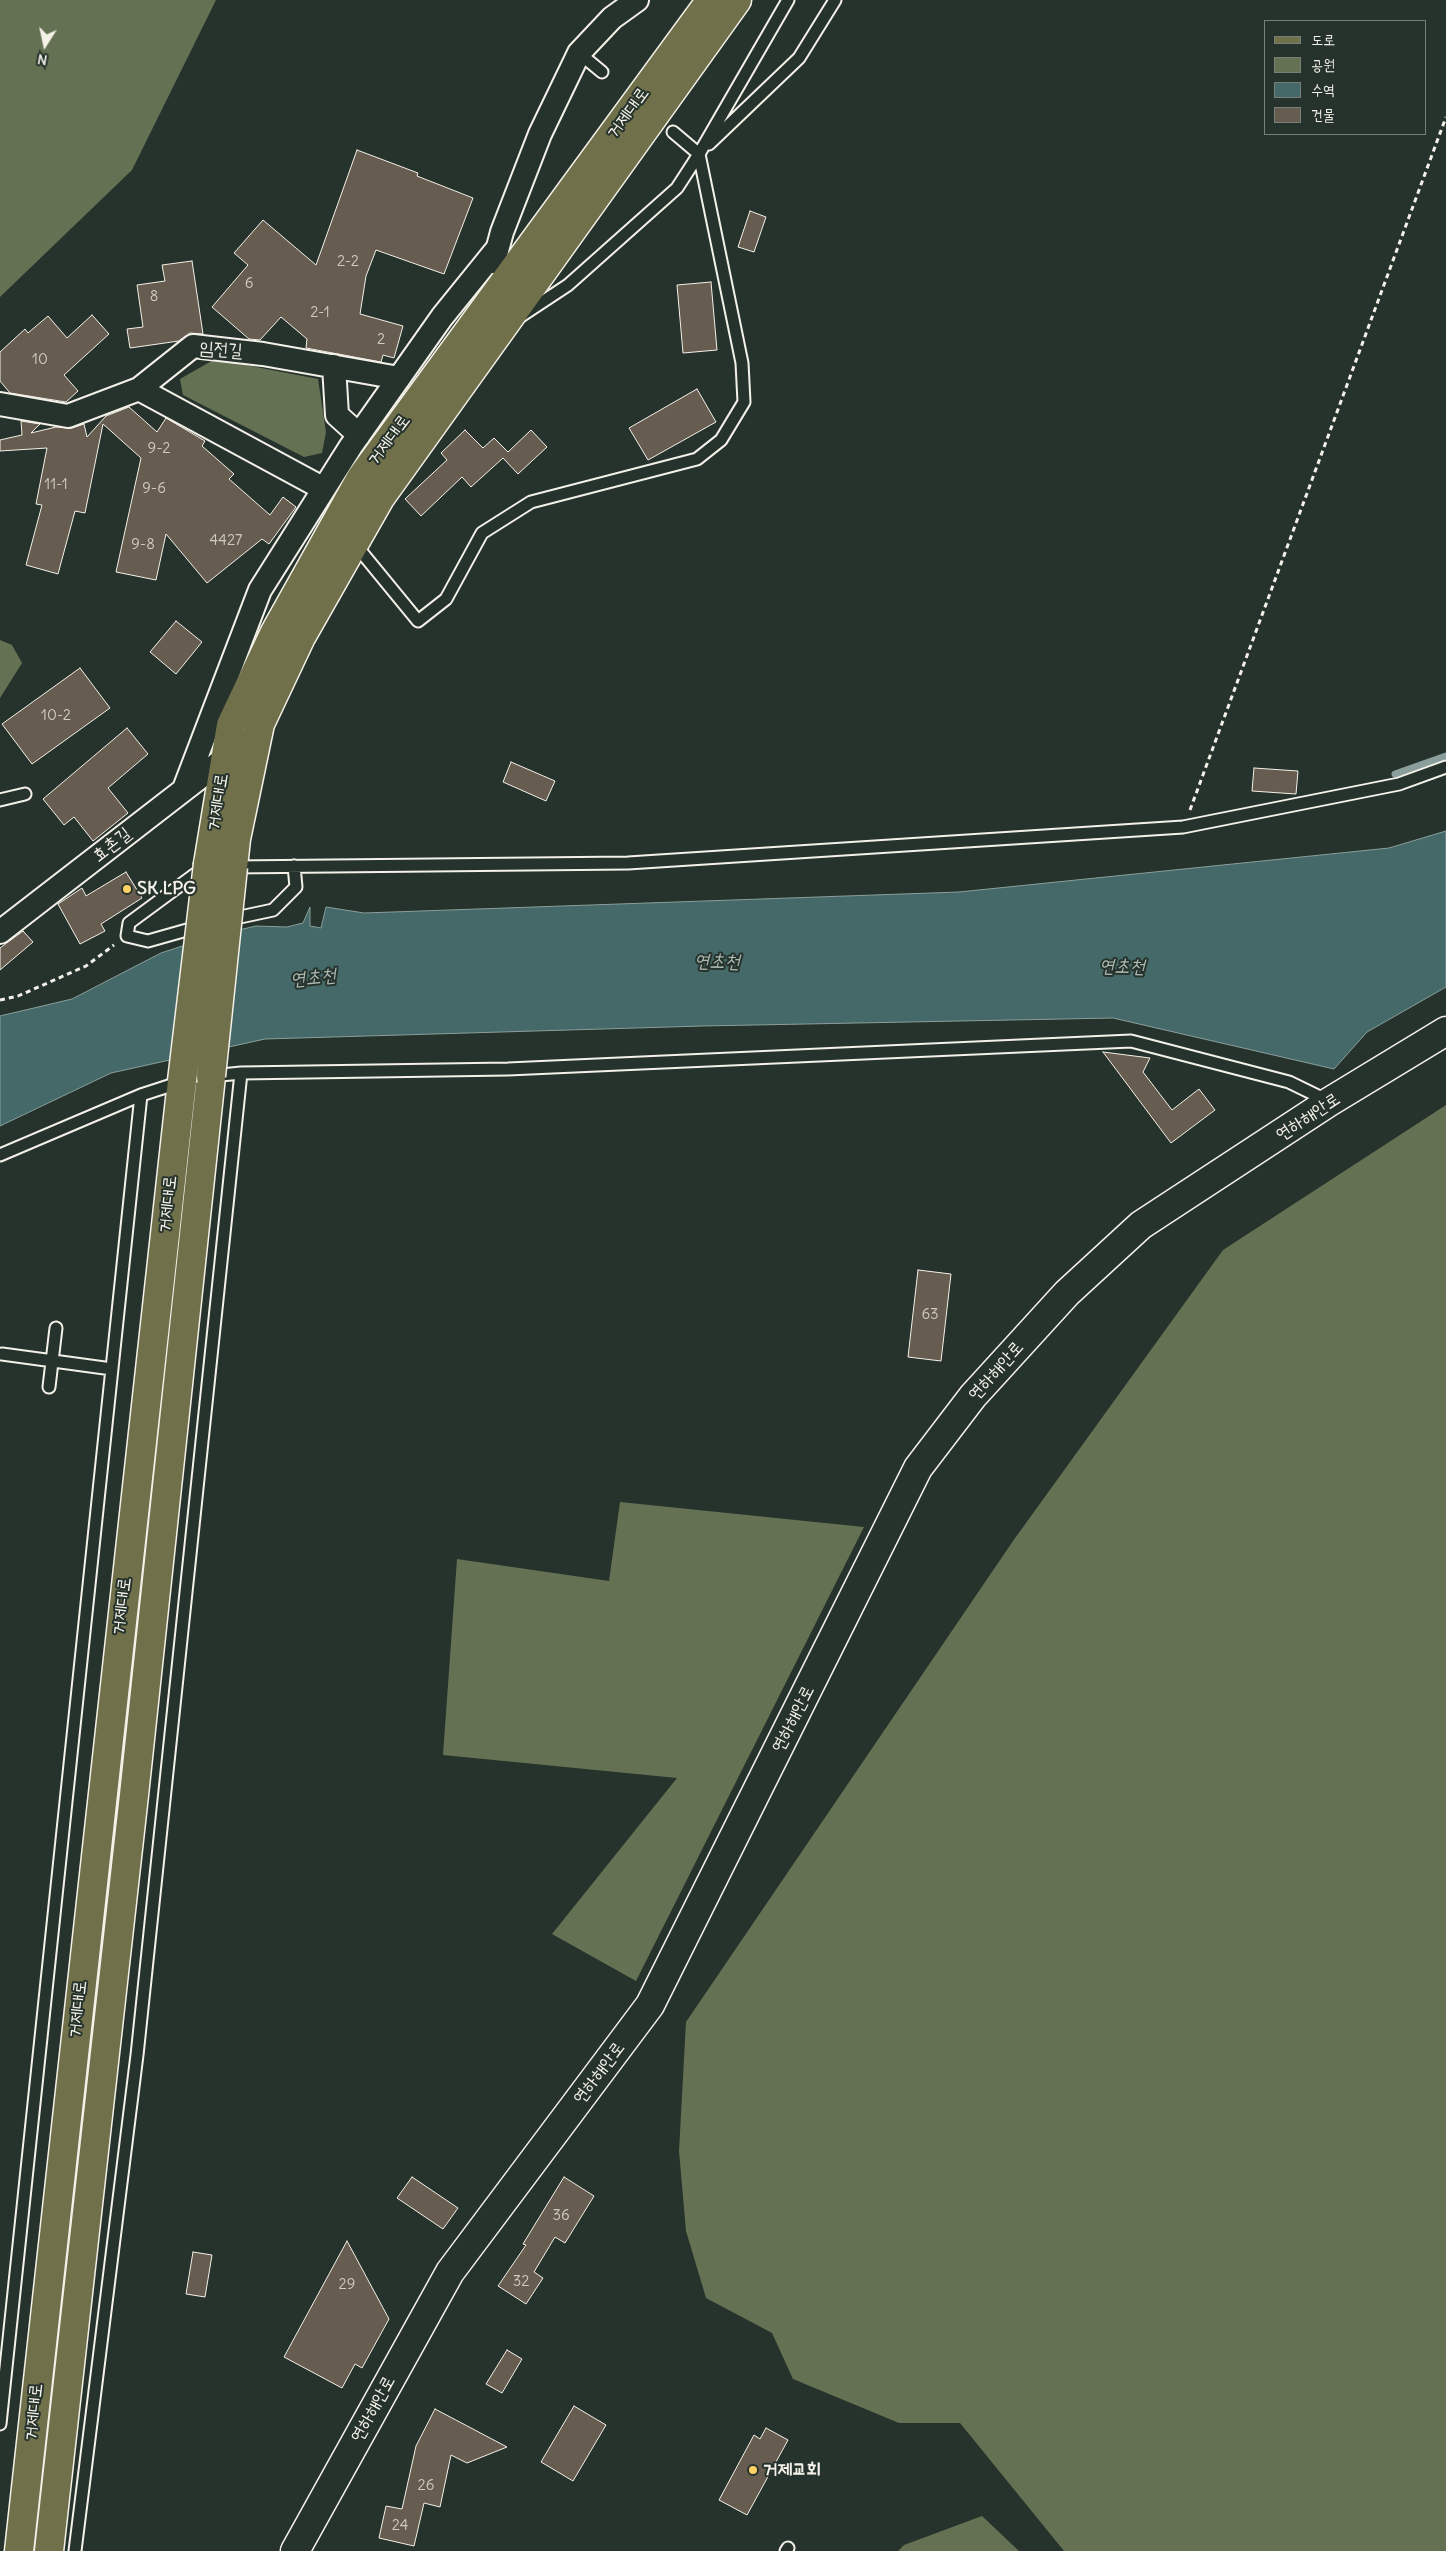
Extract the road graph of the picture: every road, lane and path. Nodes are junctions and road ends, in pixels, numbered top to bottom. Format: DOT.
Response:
graph roads {
  1 [pos="637,0"];
  2 [pos="711,0"];
  3 [pos="737,0"];
  4 [pos="788,0"];
  5 [pos="835,0"];
  6 [pos="579,53"];
  7 [pos="602,72"];
  8 [pos="1446,117"];
  9 [pos="673,132"];
  10 [pos="699,154"];
  11 [pos="497,249"];
  12 [pos="489,325"];
  13 [pos="334,366"];
  14 [pos="399,378"];
  15 [pos="139,388"];
  16 [pos="0,404"];
  17 [pos="359,435"];
  18 [pos="324,490"];
  19 [pos="354,543"];
  20 [pos="225,758"];
  21 [pos="1446,767"];
  22 [pos="184,790"];
  23 [pos="25,794"];
  24 [pos="0,800"];
  25 [pos="1183,827"];
  26 [pos="220,866"];
  27 [pos="294,866"];
  28 [pos="0,932"];
  29 [pos="127,936"];
  30 [pos="0,1000"];
  31 [pos="1446,1032"];
  32 [pos="241,1073"];
  33 [pos="210,1076"];
  34 [pos="182,1082"];
  35 [pos="141,1095"];
  36 [pos="1329,1102"];
  37 [pos="0,1155"];
  38 [pos="56,1328"];
  39 [pos="2,1354"];
  40 [pos="52,1361"];
  41 [pos="112,1369"];
  42 [pos="49,1387"];
  43 [pos="0,2424"];
  44 [pos="19,2551"];
  45 [pos="48,2551"];
  46 [pos="75,2551"];
  47 [pos="295,2551"];
  1 -- 6 [label="street"];
  2 -- 12 [label="main road, 거제대로"];
  3 -- 12 [label="main road, 거제대로"];
  4 -- 10 [label="lane"];
  5 -- 10 [label="lane"];
  6 -- 7 [label="lane"];
  6 -- 11 [label="street"];
  8 -- 25 [label="path"];
  9 -- 10 [label="lane"];
  10 -- 12 [label="lane"];
  10 -- 19 [label="lane"];
  11 -- 12 [label="street"];
  11 -- 14 [label="street"];
  12 -- 19 [label="main road, 거제대로"];
  12 -- 20 [label="main road, 거제대로"];
  13 -- 14 [label="street, 임전길"];
  13 -- 15 [label="street, 임전길"];
  13 -- 17 [label="street"];
  14 -- 17 [label="street"];
  15 -- 16 [label="street, 임전길"];
  15 -- 18 [label="street"];
  17 -- 18 [label="street"];
  18 -- 22 [label="street"];
  19 -- 26 [label="main road, 거제대로"];
  20 -- 22 [label="street, 효촌길"];
  20 -- 26 [label="main road, 거제대로"];
  21 -- 25 [label="lane"];
  22 -- 28 [label="street, 효촌길"];
  23 -- 24 [label="lane"];
  25 -- 27 [label="lane"];
  26 -- 27 [label="lane"];
  26 -- 29 [label="lane"];
  26 -- 33 [label="main road, 거제대로, bridge"];
  26 -- 34 [label="main road, 거제대로, bridge"];
  27 -- 29 [label="lane"];
  29 -- 30 [label="path"];
  31 -- 36 [label="street, 연하해안로"];
  32 -- 33 [label="lane"];
  32 -- 36 [label="lane"];
  32 -- 46 [label="lane"];
  33 -- 45 [label="main road, 거제대로"];
  34 -- 35 [label="lane"];
  34 -- 44 [label="main road, 거제대로"];
  35 -- 37 [label="lane"];
  35 -- 41 [label="lane"];
  36 -- 47 [label="street, 연하해안로"];
  38 -- 40 [label="lane"];
  39 -- 40 [label="lane"];
  40 -- 41 [label="lane"];
  40 -- 42 [label="lane"];
  41 -- 43 [label="lane"];
}
